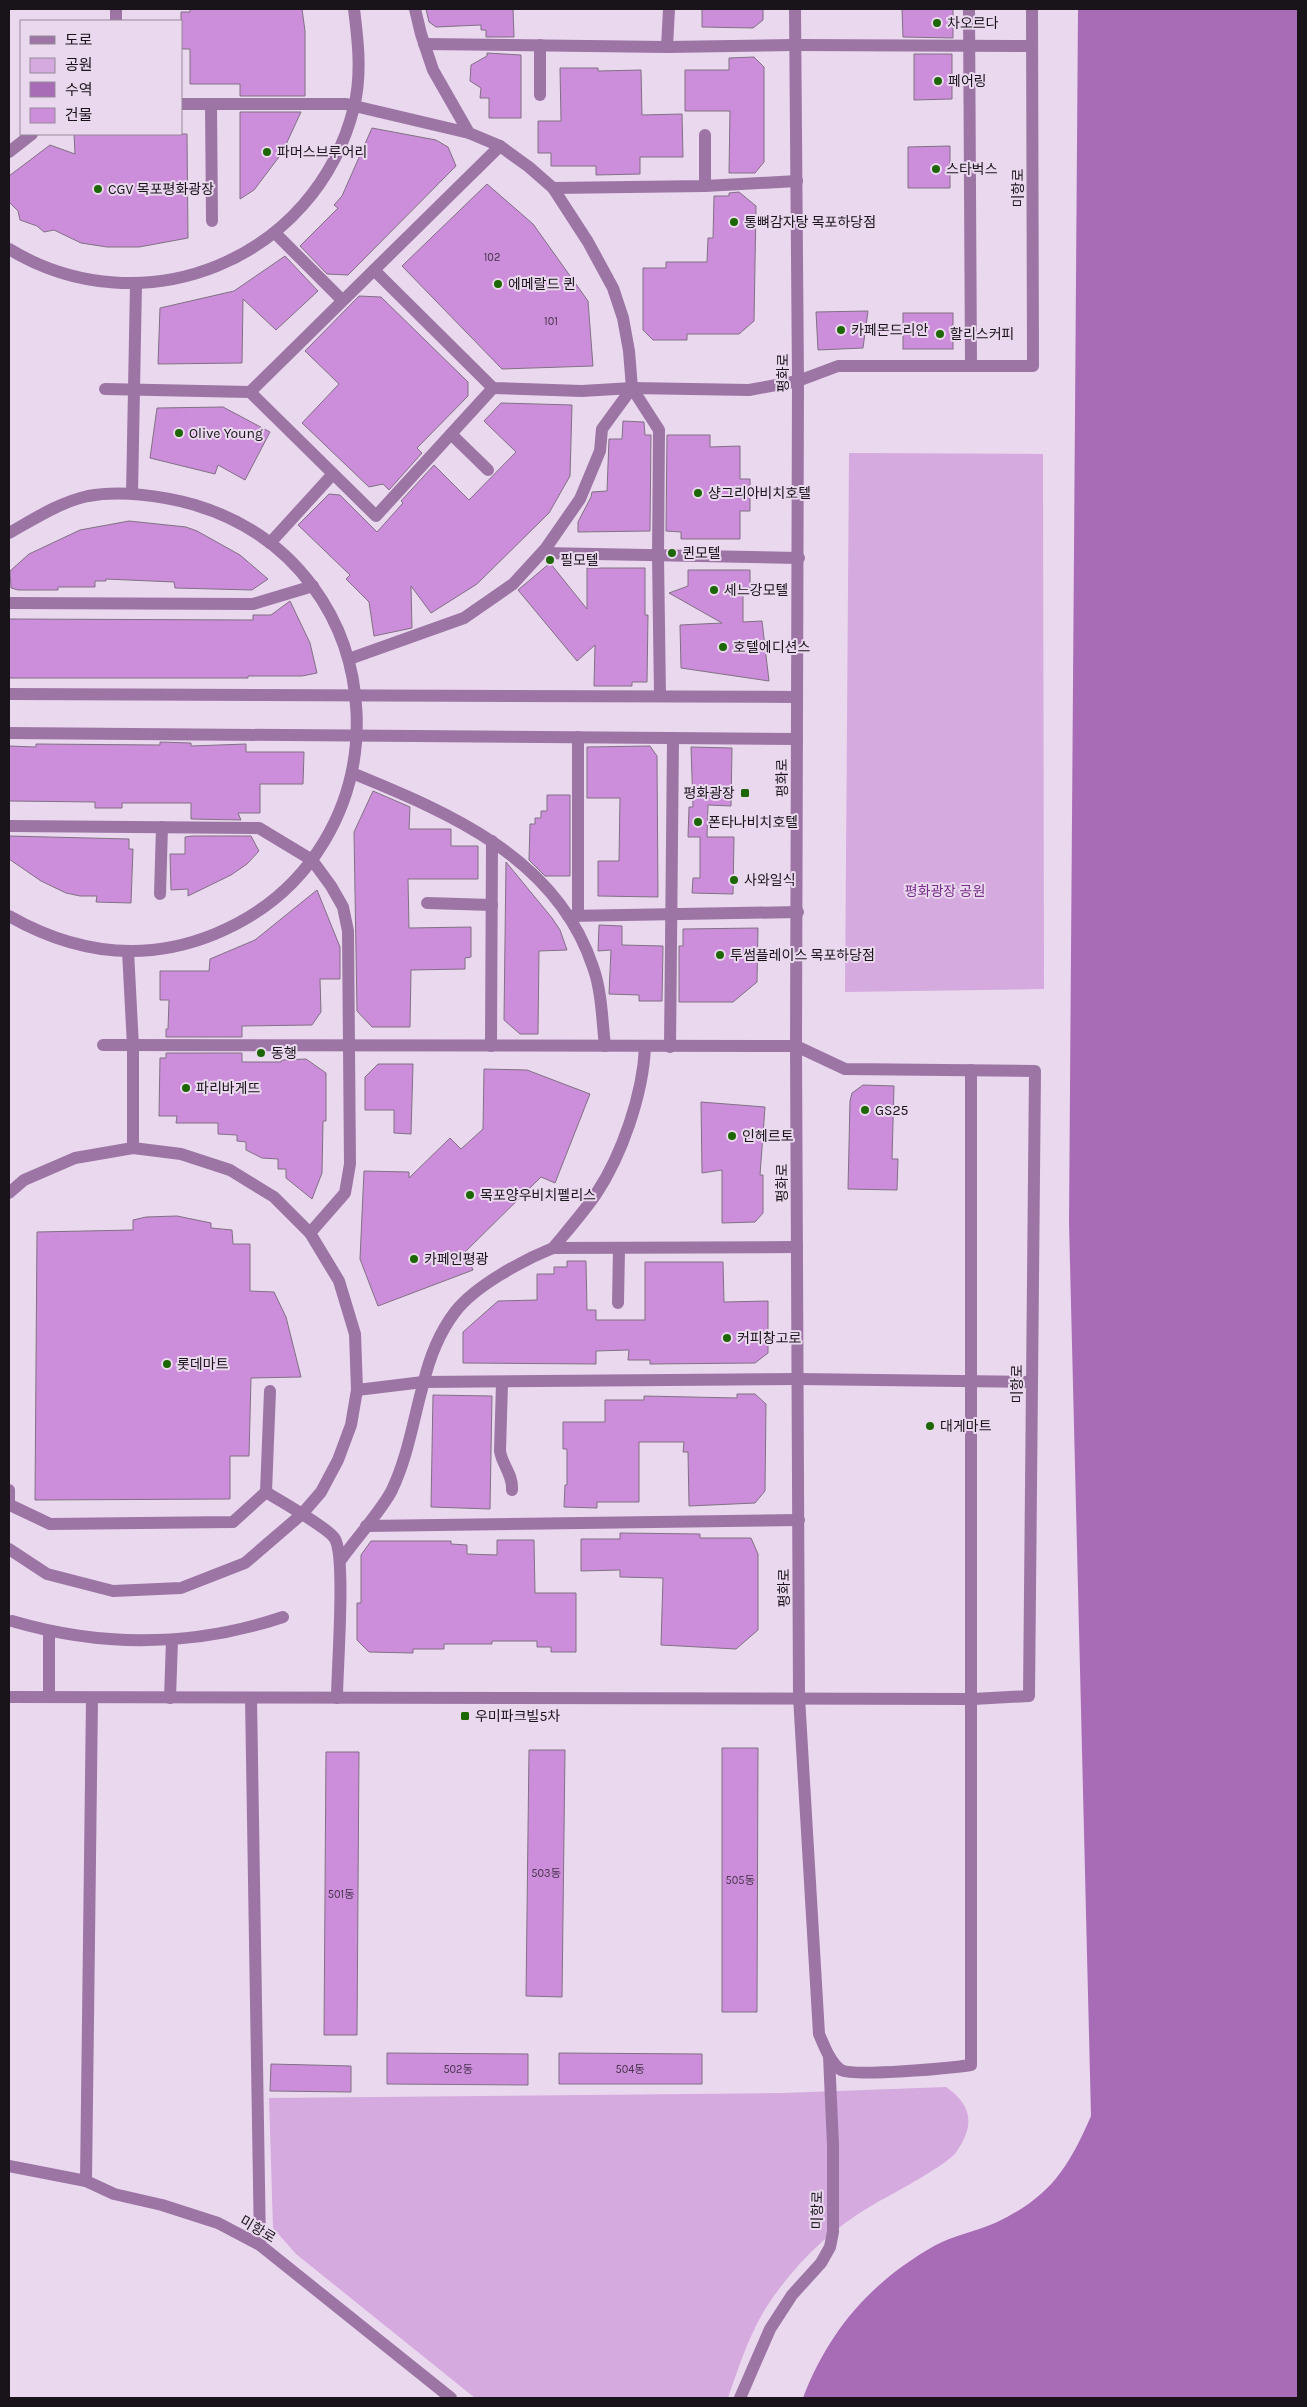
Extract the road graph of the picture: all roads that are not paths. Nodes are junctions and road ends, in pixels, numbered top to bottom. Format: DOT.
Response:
graph roads {
  1 [pos="354,9"];
  2 [pos="416,9"];
  3 [pos="669,9"];
  4 [pos="795,9"];
  5 [pos="969,9"];
  6 [pos="1032,9"];
  7 [pos="424,44"];
  8 [pos="540,45"];
  9 [pos="795,45"];
  10 [pos="969,45"];
  11 [pos="1032,46"];
  12 [pos="668,48"];
  13 [pos="540,95"];
  14 [pos="182,104"];
  15 [pos="211,104"];
  16 [pos="354,106"];
  17 [pos="469,133"];
  18 [pos="31,135"];
  19 [pos="705,135"];
  20 [pos="500,146"];
  21 [pos="9,152"];
  22 [pos="797,181"];
  23 [pos="705,186"];
  24 [pos="553,188"];
  25 [pos="212,221"];
  26 [pos="275,233"];
  27 [pos="9,249"];
  28 [pos="374,270"];
  29 [pos="136,284"];
  30 [pos="342,300"];
  31 [pos="971,366"];
  32 [pos="798,381"];
  33 [pos="132,388"];
  34 [pos="492,388"];
  35 [pos="632,388"];
  36 [pos="105,389"];
  37 [pos="250,392"];
  38 [pos="451,434"];
  39 [pos="488,470"];
  40 [pos="332,475"];
  41 [pos="132,494"];
  42 [pos="9,533"];
  43 [pos="270,543"];
  44 [pos="542,553"];
  45 [pos="658,556"];
  46 [pos="799,558"];
  47 [pos="312,586"];
  48 [pos="9,603"];
  49 [pos="349,659"];
  50 [pos="9,694"];
  51 [pos="356,695"];
  52 [pos="660,696"];
  53 [pos="797,697"];
  54 [pos="9,733"];
  55 [pos="357,735"];
  56 [pos="578,737"];
  57 [pos="673,738"];
  58 [pos="797,739"];
  59 [pos="352,773"];
  60 [pos="9,826"];
  61 [pos="162,827"];
  62 [pos="492,841"];
  63 [pos="312,860"];
  64 [pos="160,894"];
  65 [pos="427,903"];
  66 [pos="492,905"];
  67 [pos="798,912"];
  68 [pos="672,915"];
  69 [pos="9,916"];
  70 [pos="573,916"];
  71 [pos="15,924"];
  72 [pos="128,951"];
  73 [pos="103,1045"];
  74 [pos="133,1046"];
  75 [pos="491,1046"];
  76 [pos="605,1046"];
  77 [pos="796,1046"];
  78 [pos="348,1047"];
  79 [pos="645,1047"];
  80 [pos="670,1047"];
  81 [pos="971,1070"];
  82 [pos="133,1148"];
  83 [pos="9,1192"];
  84 [pos="310,1233"];
  85 [pos="797,1246"];
  86 [pos="553,1248"];
  87 [pos="619,1248"];
  88 [pos="618,1303"];
  89 [pos="798,1379"];
  90 [pos="423,1382"];
  91 [pos="972,1382"];
  92 [pos="1032,1382"];
  93 [pos="502,1383"];
  94 [pos="357,1390"];
  95 [pos="270,1391"];
  96 [pos="9,1490"];
  97 [pos="512,1490"];
  98 [pos="266,1492"];
  99 [pos="9,1506"];
  100 [pos="302,1514"];
  101 [pos="799,1520"];
  102 [pos="366,1526"];
  103 [pos="9,1549"];
  104 [pos="340,1560"];
  105 [pos="283,1617"];
  106 [pos="12,1621"];
  107 [pos="49,1632"];
  108 [pos="172,1640"];
  109 [pos="9,1697"];
  110 [pos="49,1697"];
  111 [pos="799,1697"];
  112 [pos="92,1698"];
  113 [pos="170,1698"];
  114 [pos="251,1698"];
  115 [pos="337,1698"];
  116 [pos="973,1699"];
  117 [pos="829,2056"];
  118 [pos="9,2166"];
  119 [pos="86,2181"];
  120 [pos="260,2245"];
  121 [pos="451,2398"];
  122 [pos="740,2398"];
  1 -- 16 [label="street"];
  2 -- 7 [label="street"];
  3 -- 12 [label="street"];
  4 -- 9 [label="street, 평화로"];
  5 -- 10 [label="street"];
  6 -- 11 [label="street, 미항로"];
  7 -- 8 [label="street"];
  7 -- 17 [label="street"];
  8 -- 12 [label="street"];
  8 -- 13 [label="street"];
  9 -- 10 [label="street"];
  9 -- 12 [label="street"];
  9 -- 22 [label="street, 평화로"];
  10 -- 11 [label="street"];
  10 -- 31 [label="street"];
  11 -- 31 [label="street, 미항로"];
  14 -- 15 [label="street"];
  15 -- 16 [label="street"];
  15 -- 25 [label="street"];
  16 -- 17 [label="street"];
  16 -- 26 [label="street"];
  17 -- 20 [label="street"];
  18 -- 21 [label="street"];
  19 -- 23 [label="street"];
  20 -- 24 [label="street"];
  20 -- 28 [label="street"];
  22 -- 23 [label="street"];
  22 -- 32 [label="street, 평화로"];
  23 -- 24 [label="street"];
  24 -- 35 [label="street"];
  26 -- 29 [label="street"];
  26 -- 30 [label="street"];
  27 -- 29 [label="street"];
  28 -- 30 [label="street"];
  28 -- 34 [label="street"];
  29 -- 33 [label="street"];
  30 -- 37 [label="street"];
  31 -- 32 [label="street"];
  32 -- 35 [label="street"];
  32 -- 46 [label="street, 평화로"];
  33 -- 36 [label="street"];
  33 -- 37 [label="street"];
  33 -- 41 [label="street"];
  34 -- 35 [label="street"];
  34 -- 38 [label="street"];
  35 -- 44 [label="street"];
  35 -- 45 [label="street"];
  37 -- 40 [label="street"];
  38 -- 39 [label="street"];
  38 -- 40 [label="street"];
  40 -- 43 [label="street"];
  41 -- 42 [label="street"];
  41 -- 43 [label="street"];
  43 -- 47 [label="street"];
  44 -- 45 [label="street"];
  44 -- 49 [label="street"];
  45 -- 46 [label="street"];
  45 -- 52 [label="street"];
  46 -- 53 [label="street, 평화로"];
  47 -- 48 [label="street"];
  47 -- 49 [label="street"];
  49 -- 51 [label="street"];
  50 -- 51 [label="street"];
  51 -- 52 [label="street"];
  51 -- 55 [label="street"];
  52 -- 53 [label="street"];
  53 -- 58 [label="street, 평화로"];
  54 -- 55 [label="street"];
  55 -- 56 [label="street"];
  55 -- 59 [label="street"];
  56 -- 57 [label="street"];
  56 -- 70 [label="street"];
  57 -- 58 [label="street"];
  57 -- 68 [label="street"];
  58 -- 67 [label="street, 평화로"];
  59 -- 62 [label="street"];
  59 -- 63 [label="street"];
  60 -- 61 [label="street"];
  61 -- 63 [label="street"];
  61 -- 64 [label="street"];
  62 -- 66 [label="street"];
  62 -- 70 [label="street"];
  63 -- 72 [label="street"];
  63 -- 78 [label="street"];
  65 -- 66 [label="street"];
  66 -- 75 [label="street"];
  67 -- 68 [label="street"];
  67 -- 77 [label="street, 평화로"];
  68 -- 70 [label="street"];
  68 -- 80 [label="street"];
  69 -- 71 [label="street"];
  70 -- 76 [label="street"];
  71 -- 72 [label="street"];
  72 -- 74 [label="street"];
  73 -- 74 [label="street"];
  74 -- 78 [label="street"];
  74 -- 82 [label="street"];
  75 -- 76 [label="street"];
  75 -- 78 [label="street"];
  76 -- 79 [label="street"];
  77 -- 80 [label="street"];
  77 -- 81 [label="street"];
  77 -- 85 [label="street, 평화로"];
  78 -- 84 [label="street"];
  79 -- 80 [label="street"];
  79 -- 86 [label="street"];
  81 -- 91 [label="street"];
  81 -- 92 [label="street, 미항로"];
  82 -- 83 [label="street"];
  82 -- 84 [label="street"];
  84 -- 94 [label="street"];
  85 -- 87 [label="street"];
  85 -- 89 [label="street, 평화로"];
  86 -- 87 [label="street"];
  86 -- 90 [label="street"];
  87 -- 88 [label="street"];
  89 -- 91 [label="street"];
  89 -- 93 [label="street"];
  89 -- 101 [label="street, 평화로"];
  90 -- 93 [label="street"];
  90 -- 94 [label="street"];
  90 -- 102 [label="street"];
  91 -- 92 [label="street"];
  91 -- 116 [label="street"];
  92 -- 116 [label="street, 미항로"];
  93 -- 97 [label="street"];
  94 -- 100 [label="street"];
  95 -- 98 [label="street"];
  96 -- 99 [label="street"];
  98 -- 99 [label="street"];
  98 -- 100 [label="street"];
  100 -- 103 [label="street"];
  100 -- 104 [label="street"];
  101 -- 102 [label="street"];
  101 -- 111 [label="street, 평화로"];
  102 -- 104 [label="street"];
  104 -- 115 [label="street"];
  105 -- 108 [label="street"];
  106 -- 107 [label="street"];
  107 -- 108 [label="street"];
  107 -- 110 [label="street"];
  108 -- 113 [label="street"];
  109 -- 110 [label="street"];
  110 -- 112 [label="street"];
  111 -- 115 [label="street"];
  111 -- 116 [label="street"];
  111 -- 117 [label="street, 평화로"];
  112 -- 113 [label="street"];
  112 -- 119 [label="street"];
  113 -- 114 [label="street"];
  114 -- 115 [label="street"];
  114 -- 120 [label="street"];
  116 -- 117 [label="street"];
  117 -- 122 [label="street, 미항로"];
  118 -- 119 [label="street, 미항로"];
  119 -- 120 [label="street, 미항로"];
  120 -- 121 [label="street, 미항로"];
}
